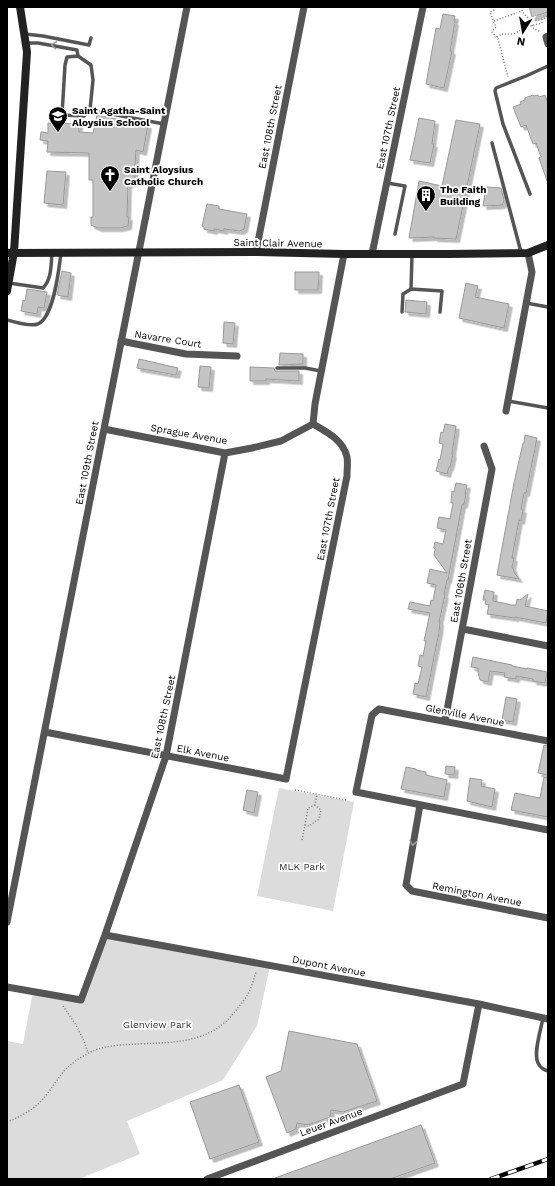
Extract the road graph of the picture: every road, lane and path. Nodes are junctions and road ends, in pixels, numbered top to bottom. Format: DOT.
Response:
graph roads {
  1 [pos="20,7"];
  2 [pos="187,7"];
  3 [pos="304,7"];
  4 [pos="423,7"];
  5 [pos="495,7"];
  6 [pos="521,7"];
  7 [pos="522,11"];
  8 [pos="548,16"];
  9 [pos="542,20"];
  10 [pos="494,21"];
  11 [pos="532,25"];
  12 [pos="539,31"];
  13 [pos="24,34"];
  14 [pos="496,37"];
  15 [pos="90,38"];
  16 [pos="25,43"];
  17 [pos="78,56"];
  18 [pos="548,66"];
  19 [pos="510,83"];
  20 [pos="90,110"];
  21 [pos="164,124"];
  22 [pos="492,143"];
  23 [pos="387,183"];
  24 [pos="530,194"];
  25 [pos="395,234"];
  26 [pos="548,245"];
  27 [pos="10,252"];
  28 [pos="52,252"];
  29 [pos="62,252"];
  30 [pos="138,252"];
  31 [pos="256,252"];
  32 [pos="524,253"];
  33 [pos="344,254"];
  34 [pos="372,254"];
  35 [pos="412,254"];
  36 [pos="8,287"];
  37 [pos="411,289"];
  38 [pos="526,303"];
  39 [pos="548,307"];
  40 [pos="402,312"];
  41 [pos="440,312"];
  42 [pos="7,320"];
  43 [pos="121,341"];
  44 [pos="237,356"];
  45 [pos="277,368"];
  46 [pos="321,371"];
  47 [pos="508,401"];
  48 [pos="548,408"];
  49 [pos="506,411"];
  50 [pos="313,424"];
  51 [pos="104,429"];
  52 [pos="484,446"];
  53 [pos="225,453"];
  54 [pos="463,629"];
  55 [pos="548,646"];
  56 [pos="445,721"];
  57 [pos="45,732"];
  58 [pos="548,741"];
  59 [pos="166,756"];
  60 [pos="286,779"];
  61 [pos="295,790"];
  62 [pos="317,794"];
  63 [pos="346,800"];
  64 [pos="315,805"];
  65 [pos="420,805"];
  66 [pos="305,825"];
  67 [pos="548,830"];
  68 [pos="302,840"];
  69 [pos="548,918"];
  70 [pos="7,922"];
  71 [pos="106,935"];
  72 [pos="257,970"];
  73 [pos="7,987"];
  74 [pos="57,996"];
  75 [pos="479,1004"];
  76 [pos="545,1019"];
  77 [pos="88,1053"];
  78 [pos="548,1071"];
  79 [pos="7,1122"];
  80 [pos="207,1179"];
  1 -- 13 [label="main road"];
  2 -- 21 [label="street, East 109th Street"];
  3 -- 31 [label="street, East 108th Street"];
  4 -- 23 [label="street, East 107th Street"];
  5 -- 10 [label="path"];
  6 -- 7 [label="path"];
  7 -- 9 [label="path"];
  7 -- 10 [label="path"];
  8 -- 9 [label="path"];
  9 -- 11 [label="path"];
  10 -- 14 [label="path"];
  11 -- 12 [label="path"];
  11 -- 14 [label="path"];
  13 -- 15 [label="lane"];
  13 -- 16 [label="main road"];
  14 -- 19 [label="path"];
  17 -- 16 [label="lane, one-way"];
  16 -- 27 [label="main road"];
  17 -- 20 [label="lane"];
  17 -- 20 [label="lane"];
  18 -- 19 [label="lane"];
  19 -- 24 [label="lane"];
  20 -- 21 [label="lane"];
  21 -- 30 [label="street, East 109th Street"];
  22 -- 32 [label="lane"];
  23 -- 25 [label="lane"];
  23 -- 34 [label="street, East 107th Street"];
  26 -- 32 [label="main road, Saint Clair Avenue"];
  27 -- 28 [label="main road, Saint Clair Avenue"];
  27 -- 36 [label="main road"];
  28 -- 29 [label="main road, Saint Clair Avenue"];
  28 -- 36 [label="lane"];
  29 -- 30 [label="main road, Saint Clair Avenue"];
  29 -- 42 [label="lane"];
  30 -- 31 [label="main road, Saint Clair Avenue"];
  30 -- 43 [label="street, East 109th Street"];
  31 -- 33 [label="main road, Saint Clair Avenue"];
  32 -- 35 [label="main road, Saint Clair Avenue"];
  32 -- 38 [label="street"];
  33 -- 34 [label="main road, Saint Clair Avenue"];
  33 -- 46 [label="street"];
  34 -- 35 [label="main road, Saint Clair Avenue"];
  35 -- 37 [label="lane"];
  37 -- 40 [label="lane"];
  37 -- 41 [label="lane"];
  38 -- 39 [label="lane"];
  38 -- 47 [label="street"];
  43 -- 44 [label="street, Navarre Court"];
  43 -- 51 [label="street, East 109th Street"];
  45 -- 46 [label="lane"];
  46 -- 50 [label="street"];
  47 -- 48 [label="lane"];
  47 -- 49 [label="street"];
  50 -- 53 [label="street, Sprague Avenue"];
  50 -- 60 [label="street, East 107th Street"];
  51 -- 53 [label="street, Sprague Avenue"];
  51 -- 57 [label="street, East 109th Street"];
  52 -- 54 [label="street, East 106th Street"];
  53 -- 59 [label="street, East 108th Street"];
  54 -- 55 [label="street"];
  54 -- 56 [label="street, East 106th Street"];
  56 -- 58 [label="street, Glenville Avenue"];
  56 -- 65 [label="street, Glenville Avenue"];
  57 -- 59 [label="street, Elk Avenue"];
  57 -- 70 [label="street, East 109th Street"];
  59 -- 60 [label="street, Elk Avenue"];
  59 -- 71 [label="street, East 108th Street"];
  61 -- 62 [label="path"];
  62 -- 63 [label="path"];
  62 -- 64 [label="path"];
  64 -- 66 [label="path"];
  64 -- 66 [label="path"];
  65 -- 67 [label="street"];
  65 -- 69 [label="street, Remington Avenue, one-way"];
  66 -- 68 [label="path"];
  71 -- 74 [label="street, East 108th Street"];
  71 -- 75 [label="street, Dupont Avenue"];
  72 -- 77 [label="path"];
  73 -- 74 [label="street"];
  74 -- 77 [label="path"];
  75 -- 76 [label="street, Dupont Avenue"];
  75 -- 80 [label="street, Leuer Avenue"];
  76 -- 78 [label="lane"];
  77 -- 79 [label="path"];
}
